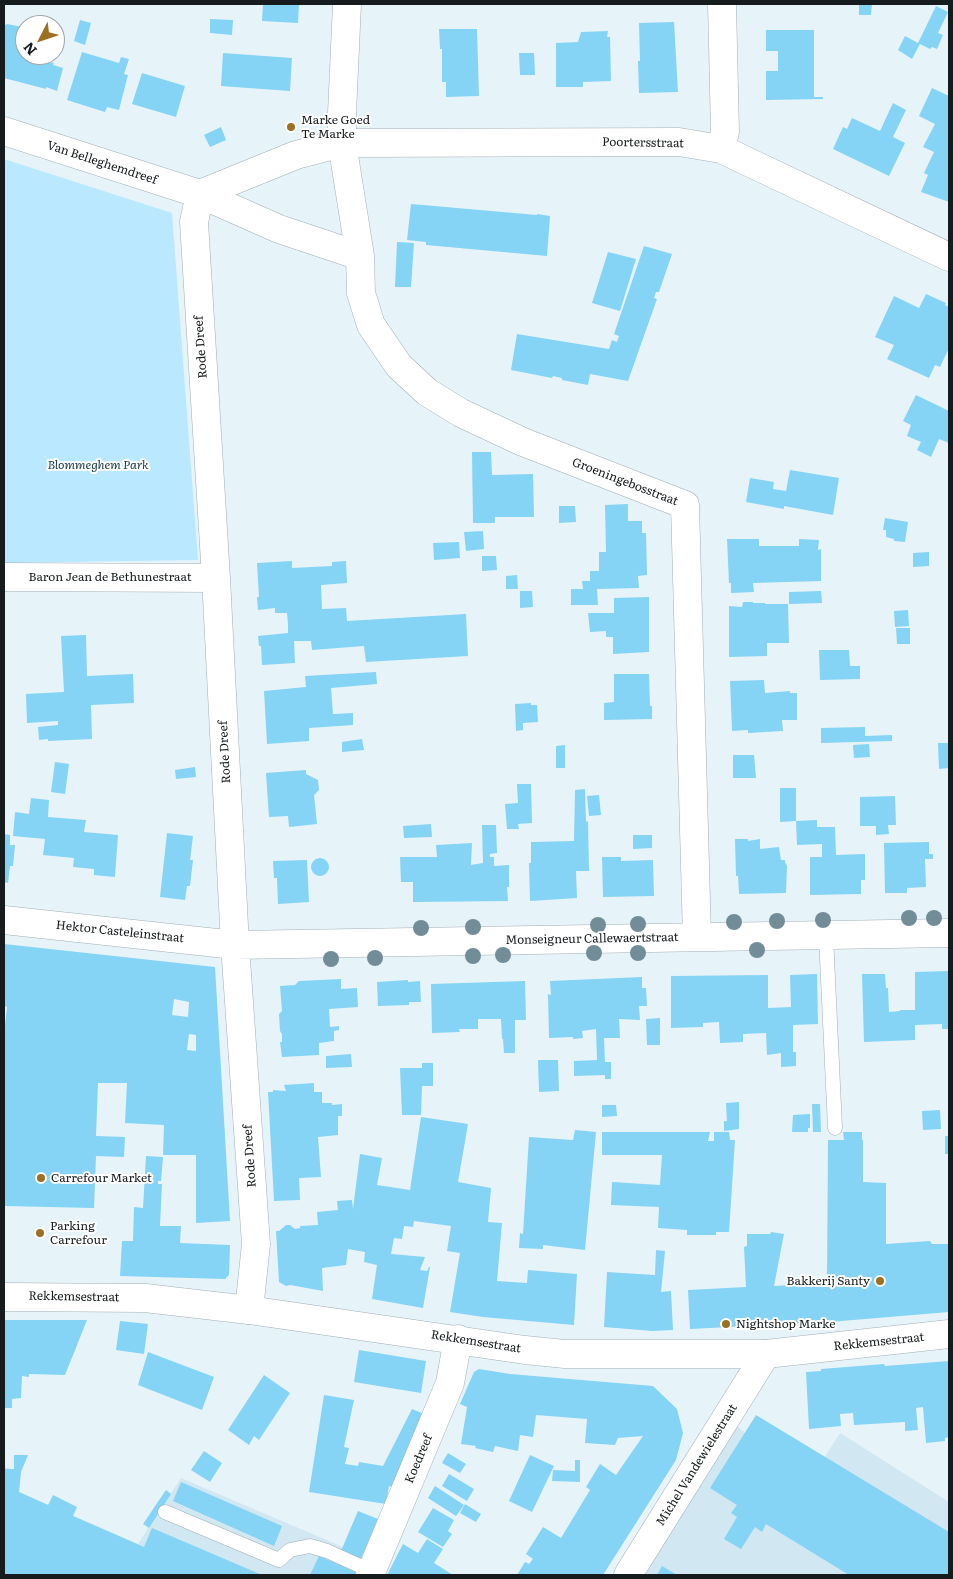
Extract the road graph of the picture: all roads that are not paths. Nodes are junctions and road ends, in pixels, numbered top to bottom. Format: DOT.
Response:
graph roads {
  1 [pos="347,4"];
  2 [pos="722,4"];
  3 [pos="4,131"];
  4 [pos="342,143"];
  5 [pos="721,150"];
  6 [pos="200,194"];
  7 [pos="360,256"];
  8 [pos="949,256"];
  9 [pos="4,577"];
  10 [pos="216,578"];
  11 [pos="4,920"];
  12 [pos="949,933"];
  13 [pos="826,936"];
  14 [pos="697,937"];
  15 [pos="236,945"];
  16 [pos="835,1128"];
  17 [pos="4,1297"];
  18 [pos="249,1310"];
  19 [pos="949,1334"];
  20 [pos="458,1339"];
  21 [pos="766,1354"];
  22 [pos="165,1512"];
  23 [pos="370,1573"];
  24 [pos="628,1575"];
  1 -- 4 [label="street, Groeningebosstraat"];
  2 -- 5 [label="street"];
  3 -- 6 [label="street, Van Belleghemdreef"];
  4 -- 5 [label="street, Poortersstraat"];
  4 -- 6 [label="street"];
  4 -- 7 [label="street, Groeningebosstraat"];
  5 -- 8 [label="street, Poortersstraat"];
  6 -- 7 [label="street, Van Belleghemdreef"];
  6 -- 10 [label="street, Rode Dreef"];
  7 -- 14 [label="street, Groeningebosstraat"];
  9 -- 10 [label="street, Baron Jean de Bethunestraat"];
  10 -- 15 [label="street, Rode Dreef"];
  11 -- 15 [label="street, Hektor Casteleinstraat"];
  12 -- 13 [label="street, Monseigneur Callewaertstraat"];
  13 -- 14 [label="street, Monseigneur Callewaertstraat"];
  13 -- 16 [label="lane"];
  14 -- 15 [label="street, Monseigneur Callewaertstraat"];
  15 -- 18 [label="street, Rode Dreef"];
  17 -- 18 [label="street, Rekkemsestraat"];
  18 -- 20 [label="street, Rekkemsestraat"];
  19 -- 21 [label="street, Rekkemsestraat"];
  20 -- 21 [label="street, Rekkemsestraat"];
  20 -- 23 [label="street, Koedreef"];
  21 -- 24 [label="street, Michel Vandewielestraat"];
  22 -- 23 [label="lane"];
}
